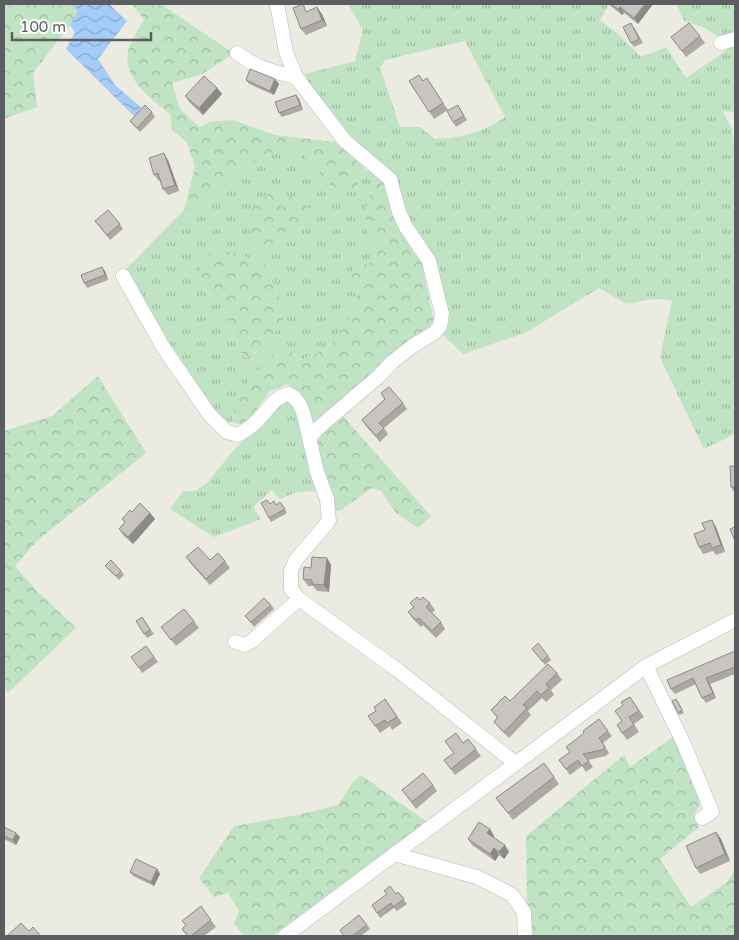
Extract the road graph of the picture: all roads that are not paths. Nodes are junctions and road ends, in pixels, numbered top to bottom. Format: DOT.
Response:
graph roads {
  1 [pos="277,4"];
  2 [pos="735,39"];
  3 [pos="721,43"];
  4 [pos="237,53"];
  5 [pos="296,77"];
  6 [pos="123,276"];
  7 [pos="309,437"];
  8 [pos="299,599"];
  9 [pos="735,620"];
  10 [pos="235,642"];
  11 [pos="646,666"];
  12 [pos="515,763"];
  13 [pos="702,818"];
  14 [pos="394,854"];
  15 [pos="284,936"];
  16 [pos="525,936"];
  1 -- 5 [label="street"];
  2 -- 3 [label="street"];
  4 -- 5 [label="street"];
  5 -- 7 [label="street"];
  6 -- 7 [label="street"];
  7 -- 8 [label="street"];
  8 -- 10 [label="street"];
  8 -- 12 [label="street"];
  9 -- 11 [label="street"];
  11 -- 12 [label="street"];
  11 -- 13 [label="street"];
  12 -- 14 [label="street"];
  14 -- 15 [label="street"];
  14 -- 16 [label="street"];
}
